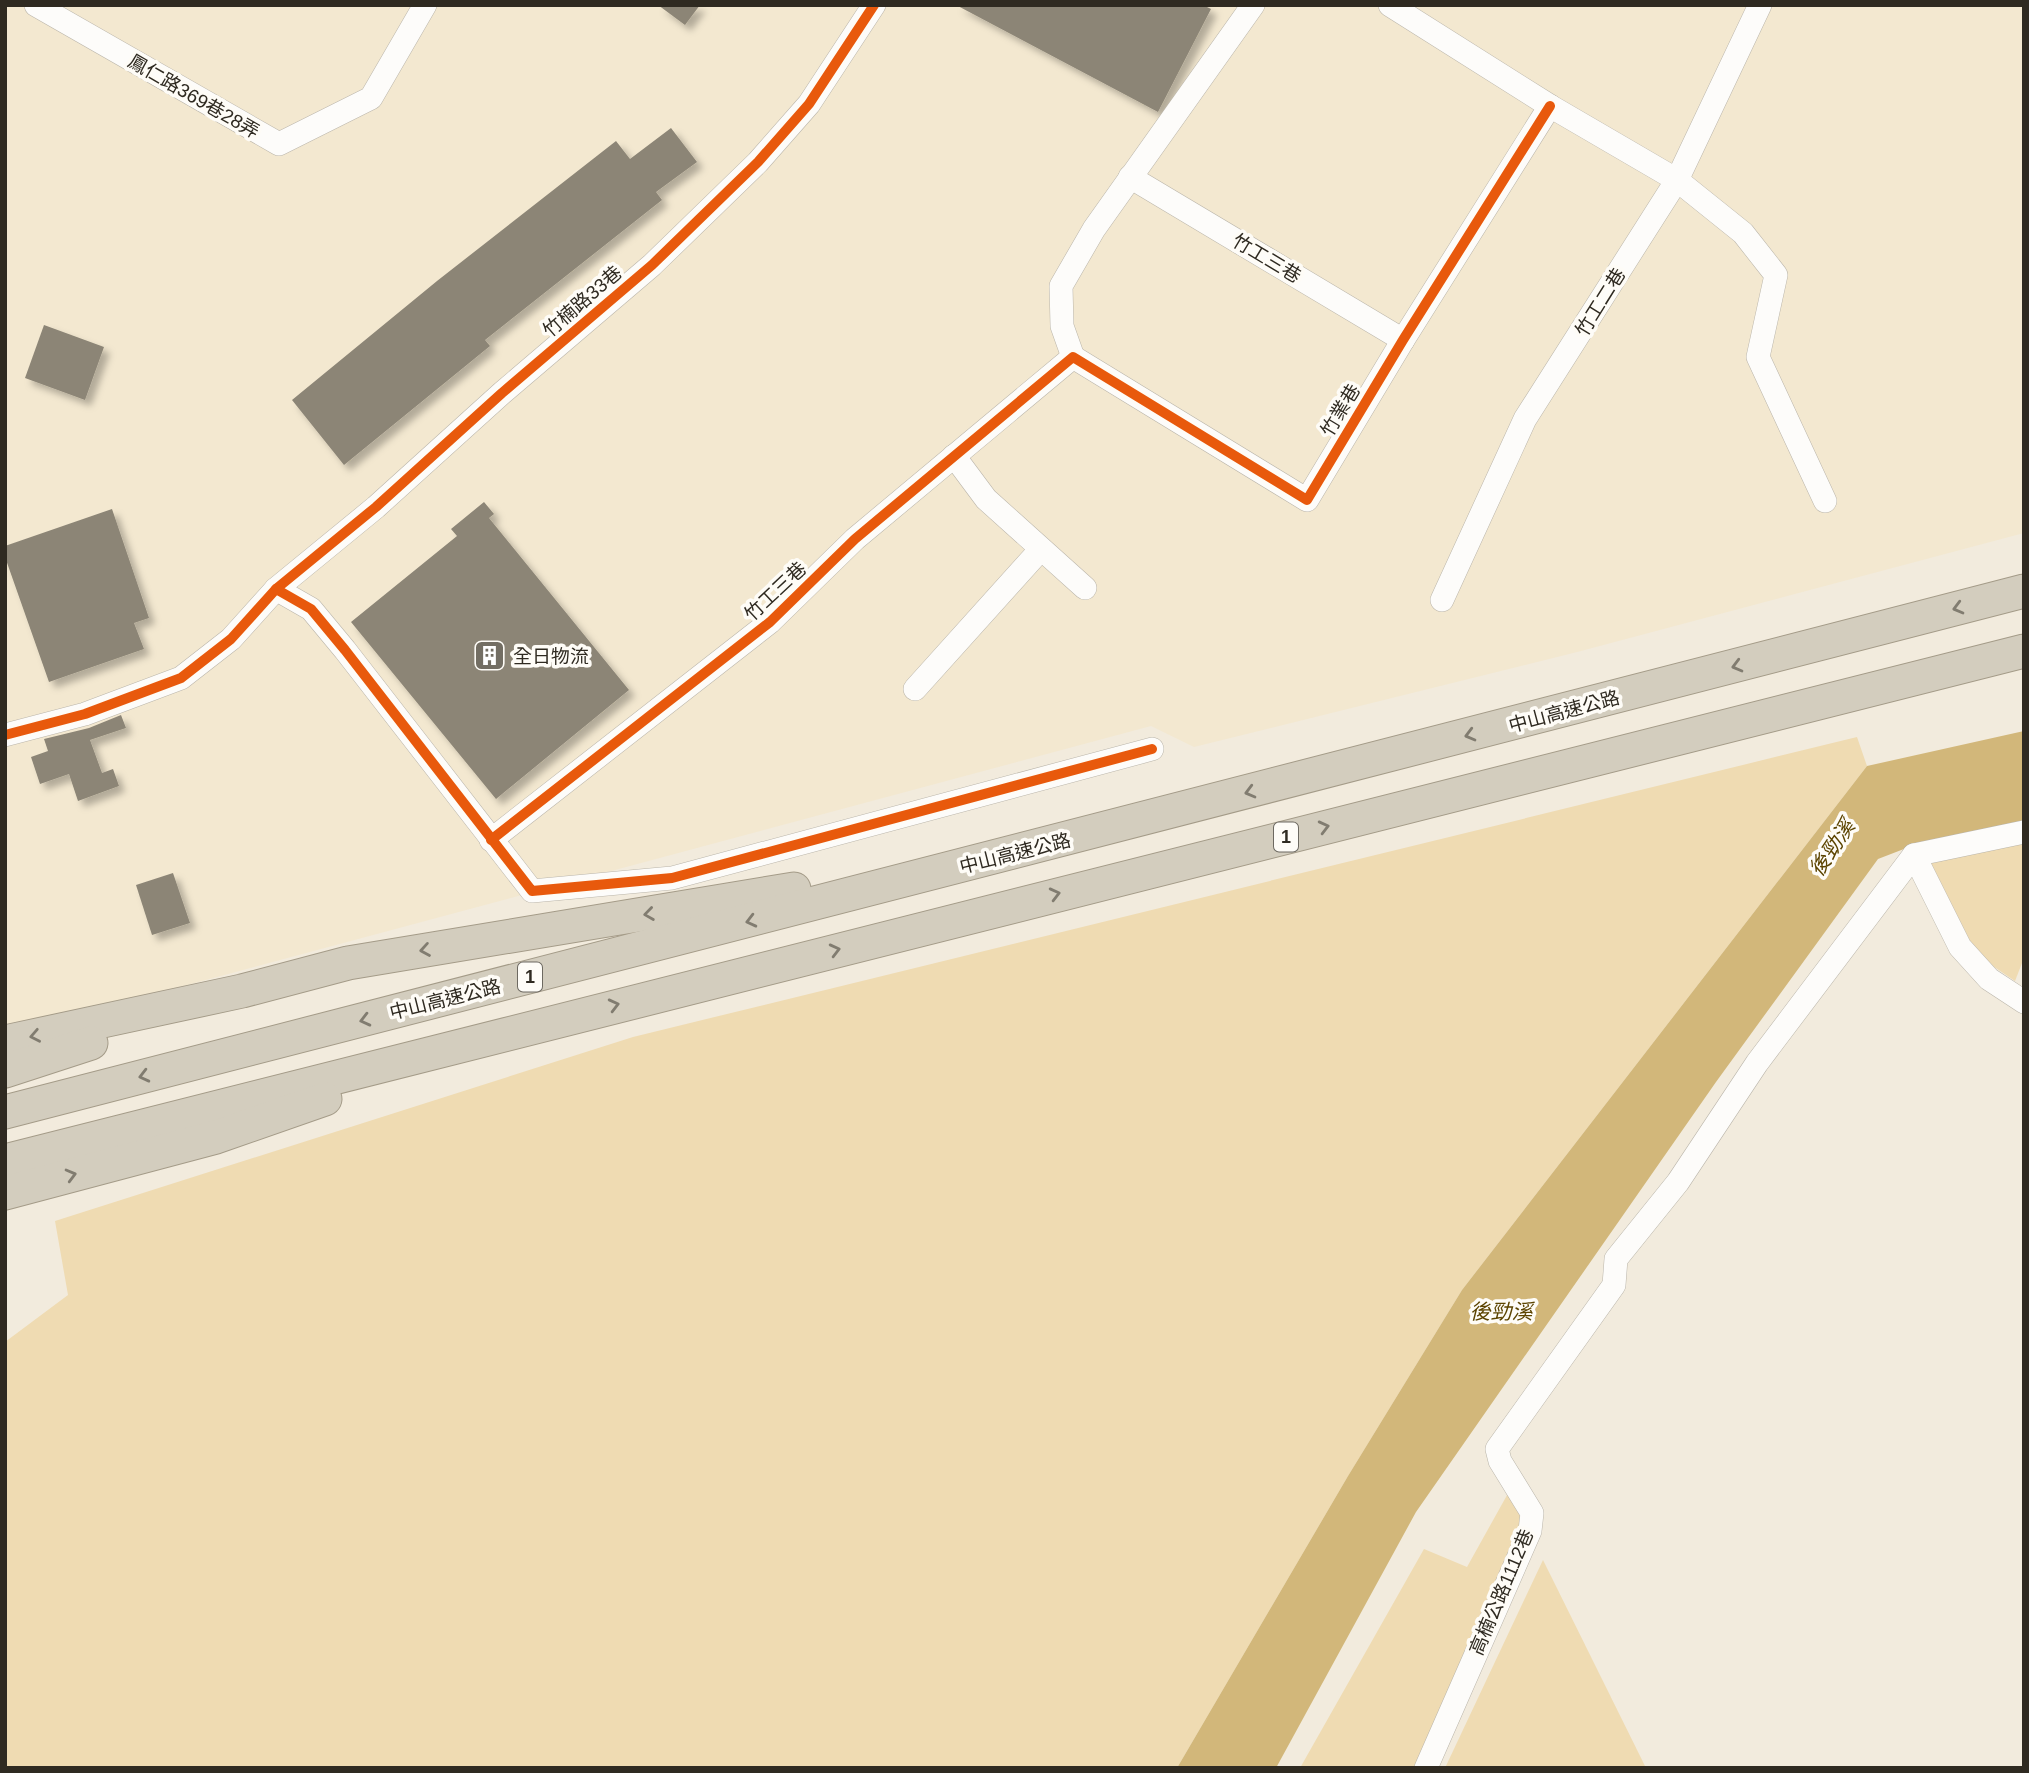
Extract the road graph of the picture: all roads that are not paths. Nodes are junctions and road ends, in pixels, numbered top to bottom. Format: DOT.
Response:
graph roads {
  1 [pos="36,5"];
  2 [pos="425,5"];
  3 [pos="874,5"];
  4 [pos="1253,5"];
  5 [pos="1390,5"];
  6 [pos="1760,5"];
  7 [pos="1550,106"];
  8 [pos="1130,177"];
  9 [pos="1678,180"];
  10 [pos="1403,340"];
  11 [pos="1073,357"];
  12 [pos="954,456"];
  13 [pos="1825,501"];
  14 [pos="1041,549"];
  15 [pos="1084,588"];
  16 [pos="276,589"];
  17 [pos="2024,591"];
  18 [pos="1442,600"];
  19 [pos="2024,651"];
  20 [pos="915,689"];
  21 [pos="5,735"];
  22 [pos="1152,749"];
  23 [pos="2024,832"];
  24 [pos="491,840"];
  25 [pos="1055,843"];
  26 [pos="1914,855"];
  27 [pos="242,991"];
  28 [pos="2024,1002"];
  29 [pos="548,1022"];
  30 [pos="5,1042"];
  31 [pos="5,1071"];
  32 [pos="5,1112"];
  33 [pos="5,1161"];
  34 [pos="5,1193"];
  35 [pos="1426,1768"];
  1 -- 2 [label="street, 鳳仁路369巷28弄"];
  3 -- 16 [label="street, 竹楠路33巷"];
  4 -- 8 [label="street"];
  5 -- 7 [label="street"];
  6 -- 9 [label="street, 竹工二巷"];
  7 -- 9 [label="street"];
  7 -- 10 [label="street, 竹業巷"];
  8 -- 10 [label="street, 竹工三巷"];
  8 -- 11 [label="street"];
  9 -- 13 [label="street"];
  9 -- 18 [label="street, 竹工二巷"];
  10 -- 11 [label="street, 竹業巷"];
  11 -- 12 [label="street, 竹工三巷"];
  12 -- 14 [label="street"];
  12 -- 24 [label="street, 竹工三巷"];
  14 -- 15 [label="street"];
  14 -- 20 [label="street"];
  16 -- 21 [label="street, 竹楠路33巷"];
  16 -- 24 [label="street"];
  17 -- 25 [label="highway, 中山高速公路 / 1, one-way"];
  29 -- 19 [label="highway, 1, one-way"];
  22 -- 24 [label="street"];
  23 -- 26 [label="street"];
  25 -- 27 [label="highway, one-way"];
  25 -- 32 [label="highway, 中山高速公路 / 1, one-way"];
  26 -- 28 [label="street"];
  26 -- 35 [label="street, 高楠公路1112巷"];
  27 -- 30 [label="highway, one-way"];
  27 -- 31 [label="highway"];
  29 -- 33 [label="highway, 1"];
  34 -- 29 [label="highway, one-way"];
}
